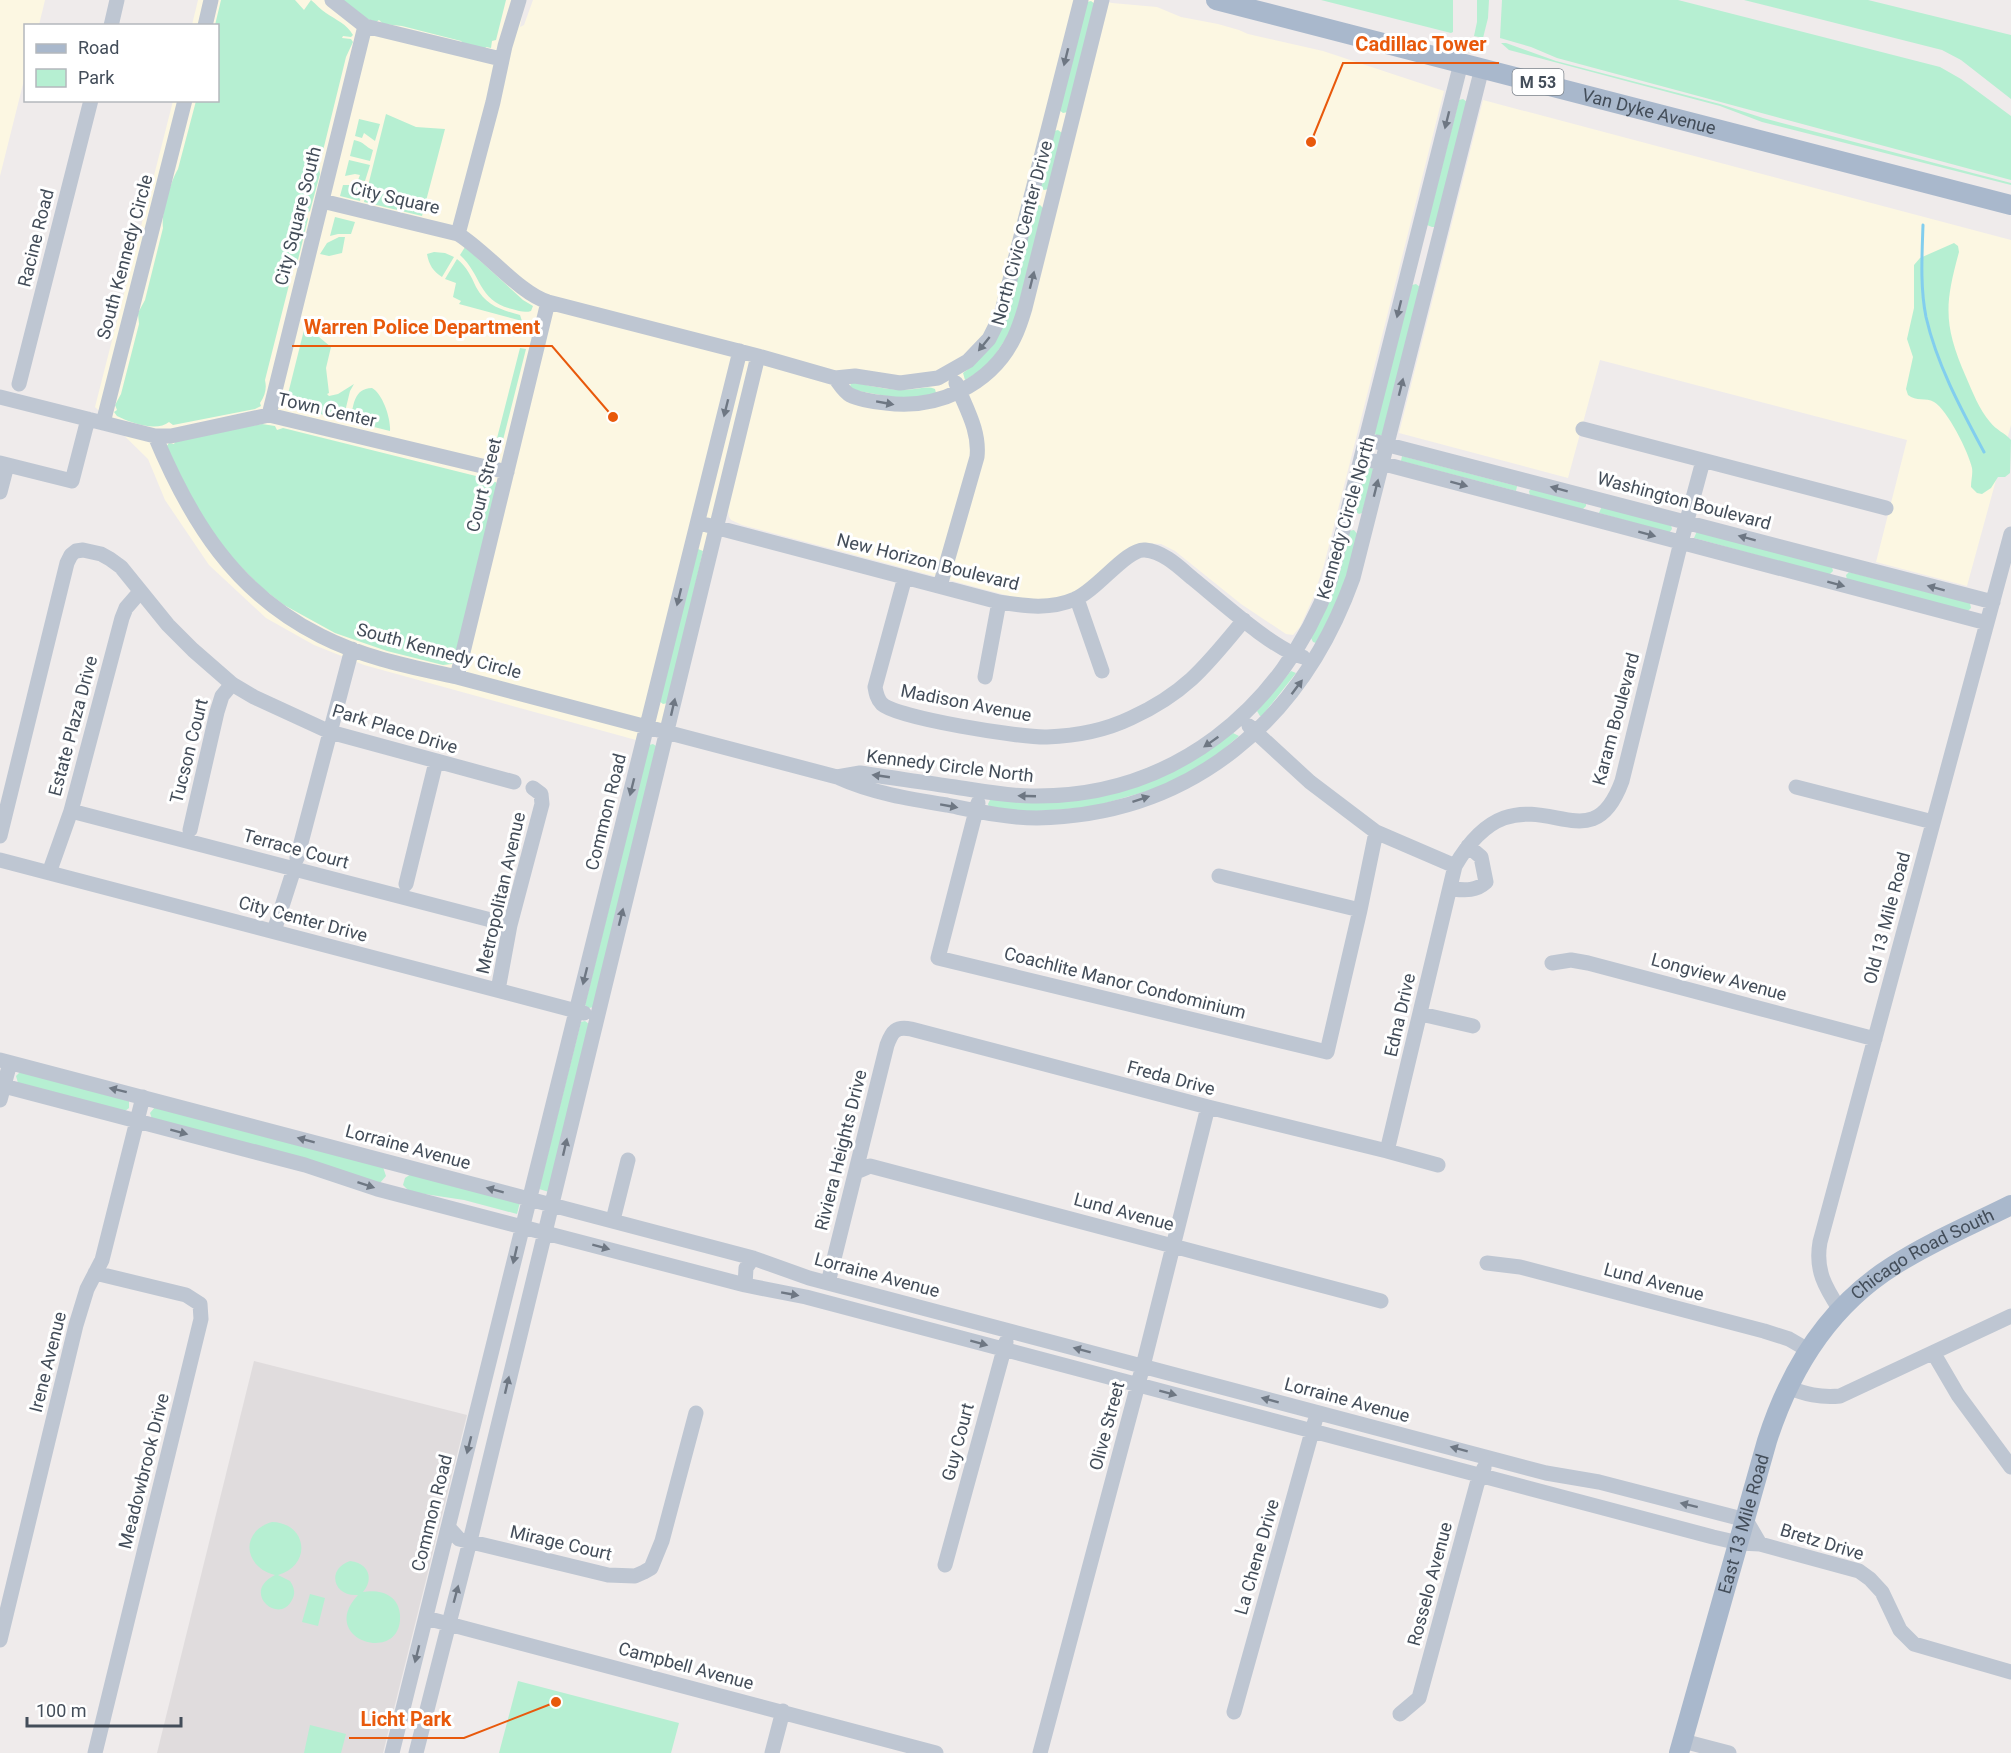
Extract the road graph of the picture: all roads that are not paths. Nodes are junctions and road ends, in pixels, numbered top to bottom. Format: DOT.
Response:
graph roads {
  1 [pos="117,0"];
  2 [pos="211,0"];
  3 [pos="332,0"];
  4 [pos="519,0"];
  5 [pos="1080,0"];
  6 [pos="1102,0"];
  7 [pos="1216,0"];
  8 [pos="111,24"];
  9 [pos="205,24"];
  10 [pos="365,26"];
  11 [pos="501,59"];
  12 [pos="1461,63"];
  13 [pos="1482,68"];
  14 [pos="90,102"];
  15 [pos="184,102"];
  16 [pos="322,201"];
  17 [pos="2011,205"];
  18 [pos="458,234"];
  19 [pos="1417,234"];
  20 [pos="1438,239"];
  21 [pos="1407,273"];
  22 [pos="1429,278"];
  23 [pos="548,302"];
  24 [pos="740,351"];
  25 [pos="758,356"];
  26 [pos="952,372"];
  27 [pos="834,378"];
  28 [pos="19,384"];
  29 [pos="959,392"];
  30 [pos="0,397"];
  31 [pos="269,415"];
  32 [pos="96,421"];
  33 [pos="1583,429"];
  34 [pos="155,436"];
  35 [pos="1365,440"];
  36 [pos="1387,444"];
  37 [pos="1362,457"];
  38 [pos="1703,460"];
  39 [pos="4,464"];
  40 [pos="1382,464"];
  41 [pos="507,472"];
  42 [pos="0,492"];
  43 [pos="1886,508"];
  44 [pos="1346,520"];
  45 [pos="697,522"];
  46 [pos="1686,522"];
  47 [pos="1366,525"];
  48 [pos="716,527"];
  49 [pos="2011,534"];
  50 [pos="1680,543"];
  51 [pos="905,577"];
  52 [pos="940,586"];
  53 [pos="140,593"];
  54 [pos="1077,599"];
  55 [pos="999,602"];
  56 [pos="1993,603"];
  57 [pos="1244,620"];
  58 [pos="1987,623"];
  59 [pos="352,649"];
  60 [pos="1293,655"];
  61 [pos="1315,659"];
  62 [pos="1102,671"];
  63 [pos="458,677"];
  64 [pos="985,677"];
  65 [pos="232,684"];
  66 [pos="1241,717"];
  67 [pos="647,727"];
  68 [pos="330,732"];
  69 [pos="667,732"];
  70 [pos="1255,733"];
  71 [pos="436,762"];
  72 [pos="837,777"];
  73 [pos="514,782"];
  74 [pos="1796,786"];
  75 [pos="533,788"];
  76 [pos="981,791"];
  77 [pos="71,811"];
  78 [pos="976,811"];
  79 [pos="1933,822"];
  80 [pos="190,830"];
  81 [pos="1376,832"];
  82 [pos="0,836"];
  83 [pos="1468,846"];
  84 [pos="0,860"];
  85 [pos="296,864"];
  86 [pos="1455,866"];
  87 [pos="49,873"];
  88 [pos="1219,876"];
  89 [pos="406,884"];
  90 [pos="1450,889"];
  91 [pos="1360,910"];
  92 [pos="510,925"];
  93 [pos="274,931"];
  94 [pos="1552,963"];
  95 [pos="498,990"];
  96 [pos="576,1011"];
  97 [pos="1421,1014"];
  98 [pos="596,1016"];
  99 [pos="1473,1026"];
  100 [pos="895,1029"];
  101 [pos="1875,1039"];
  102 [pos="5,1061"];
  103 [pos="1,1091"];
  104 [pos="142,1097"];
  105 [pos="1208,1107"];
  106 [pos="136,1121"];
  107 [pos="1387,1151"];
  108 [pos="628,1160"];
  109 [pos="1438,1165"];
  110 [pos="856,1172"];
  111 [pos="529,1198"];
  112 [pos="552,1204"];
  113 [pos="2011,1205"];
  114 [pos="613,1220"];
  115 [pos="522,1227"];
  116 [pos="545,1233"];
  117 [pos="1173,1246"];
  118 [pos="753,1258"];
  119 [pos="1487,1263"];
  120 [pos="96,1273"];
  121 [pos="509,1282"];
  122 [pos="828,1283"];
  123 [pos="745,1285"];
  124 [pos="530,1287"];
  125 [pos="1381,1301"];
  126 [pos="1839,1310"];
  127 [pos="2011,1316"];
  128 [pos="1009,1330"];
  129 [pos="1004,1350"];
  130 [pos="1808,1350"];
  131 [pos="1934,1354"];
  132 [pos="1143,1366"];
  133 [pos="1138,1385"];
  134 [pos="1787,1387"];
  135 [pos="1317,1412"];
  136 [pos="696,1413"];
  137 [pos="1312,1431"];
  138 [pos="1487,1457"];
  139 [pos="2011,1467"];
  140 [pos="1482,1476"];
  141 [pos="1616,1486"];
  142 [pos="1609,1509"];
  143 [pos="1746,1520"];
  144 [pos="449,1528"];
  145 [pos="470,1541"];
  146 [pos="1739,1543"];
  147 [pos="1760,1544"];
  148 [pos="945,1565"];
  149 [pos="426,1618"];
  150 [pos="448,1623"];
  151 [pos="0,1640"];
  152 [pos="2011,1672"];
  153 [pos="783,1712"];
  154 [pos="1234,1712"];
  155 [pos="1400,1714"];
  156 [pos="1681,1747"];
  157 [pos="95,1753"];
  158 [pos="392,1753"];
  159 [pos="416,1753"];
  160 [pos="772,1753"];
  161 [pos="933,1753"];
  162 [pos="1040,1753"];
  163 [pos="1729,1753"];
  1 -- 8 [label="street"];
  2 -- 9 [label="street"];
  3 -- 10 [label="street"];
  4 -- 11 [label="street"];
  5 -- 26 [label="street, North Civic Center Drive, one-way"];
  29 -- 6 [label="street, North Civic Center Drive, one-way"];
  7 -- 12 [label="main road, Van Dyke Avenue / M 53"];
  10 -- 11 [label="street"];
  10 -- 16 [label="street, City Square South"];
  11 -- 18 [label="street"];
  12 -- 13 [label="main road, Van Dyke Avenue / M 53"];
  12 -- 19 [label="street, Kennedy Circle North, one-way"];
  13 -- 17 [label="main road, Van Dyke Avenue / M 53"];
  13 -- 20 [label="street, Kennedy Circle North"];
  14 -- 28 [label="street, Racine Road"];
  15 -- 32 [label="street, South Kennedy Circle"];
  16 -- 18 [label="street, City Square"];
  16 -- 31 [label="street, City Square South"];
  18 -- 23 [label="street, North Civic Center Drive"];
  19 -- 20 [label="street"];
  19 -- 21 [label="street, Kennedy Circle North"];
  20 -- 22 [label="street, Kennedy Circle North"];
  21 -- 22 [label="street"];
  21 -- 35 [label="street, Kennedy Circle North, one-way"];
  36 -- 22 [label="street, Kennedy Circle North, one-way"];
  23 -- 24 [label="street, North Civic Center Drive"];
  23 -- 41 [label="street, Court Street"];
  24 -- 25 [label="street, North Civic Center Drive"];
  24 -- 45 [label="street, Common Road, one-way"];
  25 -- 27 [label="street, North Civic Center Drive"];
  25 -- 48 [label="street"];
  26 -- 27 [label="street, North Civic Center Drive"];
  26 -- 29 [label="street"];
  27 -- 29 [label="street, North Civic Center Drive, one-way"];
  29 -- 52 [label="street"];
  30 -- 32 [label="street, Town Center"];
  31 -- 34 [label="street, Town Center"];
  31 -- 41 [label="street, Town Center"];
  32 -- 34 [label="street, Town Center"];
  32 -- 39 [label="street, South Kennedy Circle"];
  33 -- 38 [label="street"];
  34 -- 59 [label="street, South Kennedy Circle"];
  35 -- 36 [label="street, Washington Boulevard"];
  35 -- 37 [label="street, Kennedy Circle North"];
  36 -- 40 [label="street, Kennedy Circle North"];
  46 -- 36 [label="street, Washington Boulevard, one-way"];
  37 -- 40 [label="street"];
  37 -- 44 [label="street, Kennedy Circle North"];
  38 -- 43 [label="street"];
  38 -- 46 [label="street, Karam Boulevard"];
  39 -- 42 [label="street"];
  47 -- 40 [label="street, Kennedy Circle North, one-way"];
  40 -- 50 [label="street, one-way"];
  41 -- 63 [label="street, Court Street"];
  44 -- 47 [label="street"];
  44 -- 60 [label="street, Kennedy Circle North"];
  45 -- 48 [label="street, New Horizon Boulevard"];
  45 -- 67 [label="street, Common Road, one-way"];
  46 -- 50 [label="street, Karam Boulevard"];
  56 -- 46 [label="street, Washington Boulevard, one-way"];
  47 -- 61 [label="street, Kennedy Circle North"];
  48 -- 51 [label="street, New Horizon Boulevard"];
  69 -- 48 [label="street, one-way"];
  49 -- 56 [label="street, Old 13 Mile Road"];
  50 -- 58 [label="street, one-way"];
  50 -- 83 [label="street, Karam Boulevard"];
  51 -- 52 [label="street, New Horizon Boulevard"];
  51 -- 57 [label="street, Madison Avenue"];
  52 -- 55 [label="street, New Horizon Boulevard"];
  53 -- 65 [label="street, Park Place Drive"];
  53 -- 77 [label="street, Estate Plaza Drive"];
  53 -- 82 [label="street, Park Place Drive"];
  54 -- 55 [label="street, New Horizon Boulevard"];
  54 -- 57 [label="street, New Horizon Boulevard"];
  54 -- 62 [label="street"];
  55 -- 64 [label="street"];
  56 -- 58 [label="street, Old 13 Mile Road"];
  57 -- 60 [label="street, New Horizon Boulevard"];
  58 -- 79 [label="street, Old 13 Mile Road"];
  59 -- 63 [label="street, South Kennedy Circle"];
  59 -- 68 [label="street"];
  60 -- 61 [label="street, New Horizon Boulevard"];
  60 -- 66 [label="street, Kennedy Circle North"];
  70 -- 61 [label="street, Kennedy Circle North, one-way"];
  63 -- 67 [label="street, South Kennedy Circle"];
  65 -- 68 [label="street, Park Place Drive"];
  65 -- 80 [label="street, Tucson Court"];
  66 -- 70 [label="street"];
  66 -- 76 [label="street, Kennedy Circle North, one-way"];
  67 -- 69 [label="street, South Kennedy Circle"];
  67 -- 96 [label="street, Common Road, one-way"];
  68 -- 71 [label="street, Park Place Drive"];
  68 -- 85 [label="street"];
  69 -- 72 [label="street, Kennedy Circle North"];
  98 -- 69 [label="street, one-way"];
  78 -- 70 [label="street, Kennedy Circle North, one-way"];
  70 -- 81 [label="street"];
  71 -- 73 [label="street, Park Place Drive"];
  71 -- 89 [label="street"];
  76 -- 72 [label="street, Kennedy Circle North, one-way"];
  72 -- 78 [label="street, Kennedy Circle North, one-way"];
  74 -- 79 [label="street"];
  75 -- 92 [label="street, Metropolitan Avenue"];
  76 -- 78 [label="street, Coachlite Manor Condominium"];
  77 -- 85 [label="street, Terrace Court"];
  77 -- 87 [label="street, Estate Plaza Drive"];
  78 -- 91 [label="street, Coachlite Manor Condominium"];
  79 -- 101 [label="street, Old 13 Mile Road"];
  81 -- 86 [label="street"];
  81 -- 91 [label="street, Coachlite Manor Condominium"];
  83 -- 86 [label="street, Karam Boulevard"];
  83 -- 90 [label="street"];
  84 -- 87 [label="street, City Center Drive"];
  85 -- 92 [label="street, Terrace Court"];
  85 -- 93 [label="street"];
  86 -- 90 [label="street, Edna Drive"];
  87 -- 93 [label="street, City Center Drive"];
  88 -- 91 [label="street"];
  90 -- 97 [label="street, Edna Drive"];
  92 -- 95 [label="street, Metropolitan Avenue"];
  93 -- 95 [label="street, City Center Drive"];
  94 -- 101 [label="street, Longview Avenue"];
  95 -- 96 [label="street, City Center Drive"];
  96 -- 98 [label="street, City Center Drive"];
  96 -- 111 [label="street, Common Road"];
  97 -- 99 [label="street"];
  97 -- 107 [label="street, Edna Drive"];
  112 -- 98 [label="street, one-way"];
  100 -- 105 [label="street, Freda Drive"];
  100 -- 110 [label="street, Riviera Heights Drive"];
  101 -- 126 [label="street, Old 13 Mile Road"];
  102 -- 103 [label="street"];
  104 -- 102 [label="street, Lorraine Avenue, one-way"];
  103 -- 106 [label="street"];
  104 -- 106 [label="street, Irene Avenue"];
  111 -- 104 [label="street, Lorraine Avenue, one-way"];
  105 -- 107 [label="street, Freda Drive"];
  105 -- 117 [label="street, Olive Street"];
  106 -- 115 [label="street, one-way"];
  106 -- 120 [label="street, Irene Avenue"];
  107 -- 109 [label="street, Freda Drive"];
  108 -- 114 [label="street"];
  110 -- 117 [label="street, Lund Avenue"];
  110 -- 122 [label="street, Riviera Heights Drive"];
  111 -- 112 [label="street, Lorraine Avenue"];
  111 -- 115 [label="street, Common Road"];
  112 -- 114 [label="street, Lorraine Avenue"];
  112 -- 116 [label="street"];
  113 -- 126 [label="main road, Chicago Road South"];
  114 -- 118 [label="street, Lorraine Avenue"];
  115 -- 116 [label="street"];
  115 -- 121 [label="street, Common Road, one-way"];
  116 -- 123 [label="street, one-way"];
  116 -- 124 [label="street"];
  117 -- 125 [label="street, Lund Avenue"];
  117 -- 132 [label="street, Olive Street"];
  118 -- 122 [label="street, Lorraine Avenue"];
  118 -- 123 [label="street"];
  119 -- 130 [label="street, Lund Avenue"];
  120 -- 151 [label="street, Irene Avenue"];
  120 -- 157 [label="street, Meadowbrook Drive"];
  121 -- 124 [label="street"];
  121 -- 144 [label="street, Common Road, one-way"];
  122 -- 128 [label="street, Lorraine Avenue"];
  123 -- 129 [label="street, one-way"];
  145 -- 124 [label="street, one-way"];
  126 -- 130 [label="main road, East 13 Mile Road"];
  127 -- 131 [label="street"];
  128 -- 129 [label="street, Guy Court"];
  132 -- 128 [label="street, Lorraine Avenue, one-way"];
  129 -- 133 [label="street"];
  129 -- 148 [label="street, Guy Court"];
  130 -- 134 [label="main road, East 13 Mile Road"];
  131 -- 134 [label="street"];
  131 -- 139 [label="street"];
  132 -- 133 [label="street, Olive Street"];
  135 -- 132 [label="street, Lorraine Avenue, one-way"];
  133 -- 137 [label="street, one-way"];
  133 -- 162 [label="street, Olive Street"];
  134 -- 143 [label="main road, East 13 Mile Road"];
  135 -- 137 [label="street, La Chene Drive"];
  138 -- 135 [label="street, Lorraine Avenue, one-way"];
  136 -- 145 [label="street, Mirage Court"];
  137 -- 140 [label="street"];
  137 -- 154 [label="street, La Chene Drive"];
  138 -- 140 [label="street, Rosselo Avenue"];
  138 -- 141 [label="street, Lorraine Avenue"];
  140 -- 142 [label="street"];
  140 -- 155 [label="street, Rosselo Avenue"];
  141 -- 142 [label="street"];
  143 -- 141 [label="street, Lorraine Avenue, one-way"];
  142 -- 146 [label="street"];
  143 -- 146 [label="main road, East 13 Mile Road"];
  143 -- 147 [label="street, Bretz Drive"];
  144 -- 145 [label="street, Mirage Court"];
  144 -- 149 [label="street, Common Road"];
  150 -- 145 [label="street, one-way"];
  146 -- 147 [label="street, Bretz Drive"];
  146 -- 156 [label="main road, East 13 Mile Road"];
  147 -- 152 [label="street, Bretz Drive"];
  149 -- 150 [label="street, Campbell Avenue"];
  149 -- 158 [label="street, Common Road, one-way"];
  150 -- 153 [label="street, Campbell Avenue"];
  150 -- 159 [label="street"];
  153 -- 160 [label="street"];
  153 -- 161 [label="street, Campbell Avenue"];
  156 -- 163 [label="street"];
}
